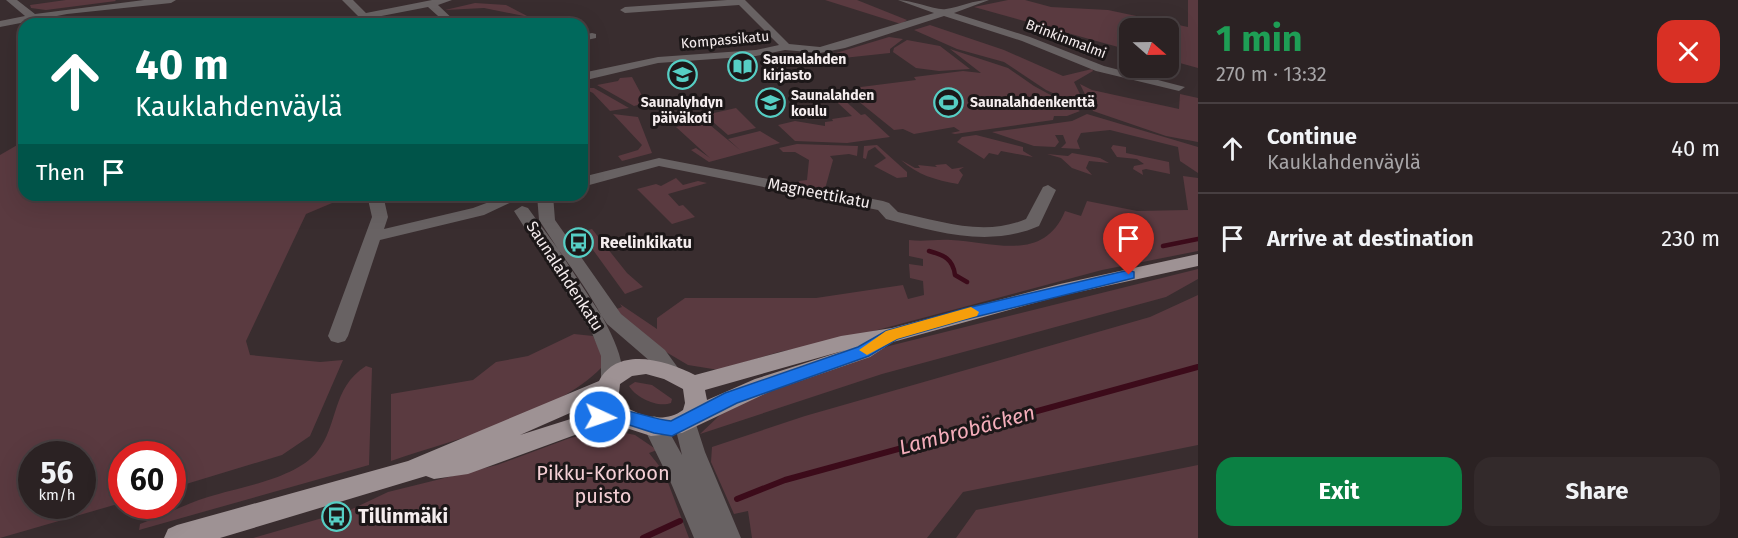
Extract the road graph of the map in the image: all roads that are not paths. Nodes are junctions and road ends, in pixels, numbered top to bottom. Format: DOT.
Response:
graph roads {
  1 [pos="171,0"];
  2 [pos="346,0"];
  3 [pos="447,0"];
  4 [pos="903,0"];
  5 [pos="984,0"];
  6 [pos="739,1"];
  7 [pos="14,2"];
  8 [pos="431,4"];
  9 [pos="0,8"];
  10 [pos="625,10"];
  11 [pos="944,13"];
  12 [pos="32,16"];
  13 [pos="24,18"];
  14 [pos="366,18"];
  15 [pos="376,18"];
  16 [pos="446,18"];
  17 [pos="18,20"];
  18 [pos="0,24"];
  19 [pos="785,47"];
  20 [pos="602,71"];
  21 [pos="588,72"];
  22 [pos="588,75"];
  23 [pos="1179,87"];
  24 [pos="671,165"];
  25 [pos="588,180"];
  26 [pos="588,188"];
  27 [pos="1048,190"];
  28 [pos="376,201"];
  29 [pos="513,201"];
  30 [pos="544,201"];
  31 [pos="545,201"];
  32 [pos="373,237"];
  33 [pos="1198,260"];
  34 [pos="892,334"];
  35 [pos="338,336"];
  36 [pos="670,372"];
  37 [pos="609,382"];
  38 [pos="693,384"];
  39 [pos="620,415"];
  40 [pos="689,419"];
  41 [pos="654,426"];
  42 [pos="411,471"];
  43 [pos="177,538"];
  44 [pos="707,538"];
  45 [pos="728,538"];
  1 -- 12 [label="street"];
  2 -- 14 [label="street"];
  3 -- 8 [label="street"];
  4 -- 11 [label="street, Brinkinmalmi"];
  5 -- 11 [label="street"];
  6 -- 10 [label="street"];
  6 -- 19 [label="street, Kompassikatu"];
  7 -- 9 [label="street"];
  7 -- 12 [label="street"];
  8 -- 15 [label="street"];
  8 -- 16 [label="street"];
  11 -- 19 [label="street"];
  11 -- 23 [label="street, Brinkinmalmi"];
  12 -- 13 [label="street"];
  17 -- 18 [label="street"];
  19 -- 20 [label="street, Kompassikatu"];
  20 -- 21 [label="street, Kompassikatu"];
  20 -- 22 [label="street, Kompassikatu"];
  24 -- 25 [label="street, Magneettikatu"];
  24 -- 26 [label="street, Magneettikatu"];
  24 -- 27 [label="street, Magneettikatu"];
  28 -- 32 [label="street"];
  29 -- 30 [label="street"];
  29 -- 32 [label="street"];
  29 -- 37 [label="street, Saunalahdenkatu"];
  31 -- 36 [label="street, Saunalahdenkatu"];
  32 -- 35 [label="street"];
  33 -- 34 [label="main road"];
  34 -- 38 [label="main road"];
  34 -- 40 [label="main road"];
  36 -- 37 [label="main road"];
  36 -- 38 [label="main road"];
  37 -- 39 [label="main road"];
  37 -- 42 [label="main road"];
  38 -- 40 [label="main road"];
  39 -- 41 [label="main road"];
  39 -- 42 [label="main road"];
  40 -- 41 [label="main road"];
  40 -- 45 [label="street"];
  41 -- 44 [label="street"];
  42 -- 43 [label="main road"];
}
